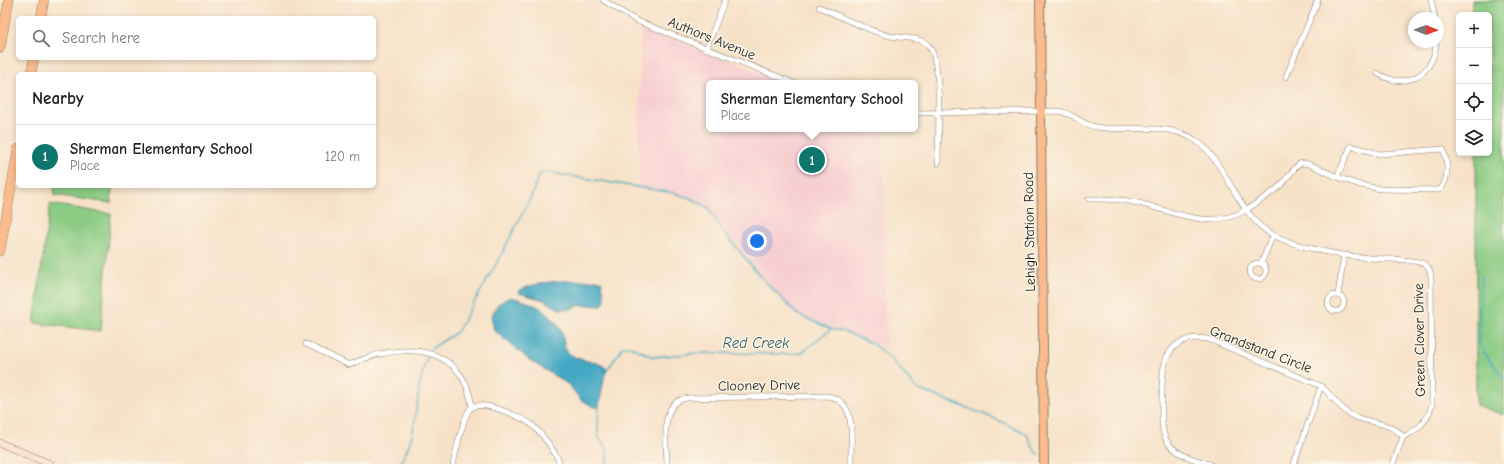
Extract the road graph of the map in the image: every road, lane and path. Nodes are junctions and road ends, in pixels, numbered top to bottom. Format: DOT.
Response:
graph roads {
  1 [pos="9,0"];
  2 [pos="44,0"];
  3 [pos="603,0"];
  4 [pos="725,0"];
  5 [pos="1040,0"];
  6 [pos="1318,0"];
  7 [pos="1431,0"];
  8 [pos="819,7"];
  9 [pos="1434,12"];
  10 [pos="41,16"];
  11 [pos="0,48"];
  12 [pos="706,48"];
  13 [pos="1435,48"];
  14 [pos="34,60"];
  15 [pos="31,72"];
  16 [pos="1377,73"];
  17 [pos="1286,77"];
  18 [pos="786,80"];
  19 [pos="1040,112"];
  20 [pos="918,113"];
  21 [pos="938,113"];
  22 [pos="16,160"];
  23 [pos="938,163"];
  24 [pos="1337,177"];
  25 [pos="1089,199"];
  26 [pos="1247,209"];
  27 [pos="1273,235"];
  28 [pos="0,252"];
  29 [pos="1344,255"];
  30 [pos="1261,264"];
  31 [pos="1338,295"];
  32 [pos="306,344"];
  33 [pos="1321,386"];
  34 [pos="472,406"];
  35 [pos="1403,438"];
  36 [pos="0,443"];
  37 [pos="50,464"];
  38 [pos="453,464"];
  39 [pos="560,464"];
  40 [pos="667,464"];
  41 [pos="851,464"];
  42 [pos="1044,464"];
  43 [pos="1210,464"];
  44 [pos="1294,464"];
  45 [pos="1393,464"];
  1 -- 11 [label="highway"];
  2 -- 10 [label="highway"];
  3 -- 12 [label="street, Authors Avenue"];
  4 -- 12 [label="street"];
  5 -- 19 [label="main road, Lehigh Station Road"];
  6 -- 17 [label="street"];
  7 -- 9 [label="street"];
  8 -- 21 [label="street"];
  12 -- 18 [label="street, Authors Avenue"];
  13 -- 16 [label="street"];
  14 -- 15 [label="highway"];
  19 -- 21 [label="street"];
  19 -- 26 [label="street, Green Clover Drive"];
  19 -- 42 [label="main road, Lehigh Station Road"];
  20 -- 21 [label="street"];
  21 -- 23 [label="street"];
  22 -- 28 [label="highway"];
  24 -- 24 [label="street"];
  24 -- 26 [label="street"];
  25 -- 26 [label="street"];
  26 -- 27 [label="street, Green Clover Drive"];
  27 -- 29 [label="street, Green Clover Drive"];
  27 -- 30 [label="street"];
  29 -- 31 [label="street"];
  29 -- 35 [label="street, Green Clover Drive"];
  32 -- 34 [label="street"];
  33 -- 35 [label="street, Grandstand Circle"];
  33 -- 43 [label="street, Grandstand Circle"];
  33 -- 44 [label="street, Grandstand Circle"];
  34 -- 38 [label="street"];
  34 -- 39 [label="street"];
  35 -- 45 [label="street"];
  36 -- 37 [label="main road"];
  40 -- 41 [label="street, Clooney Drive"];
}
